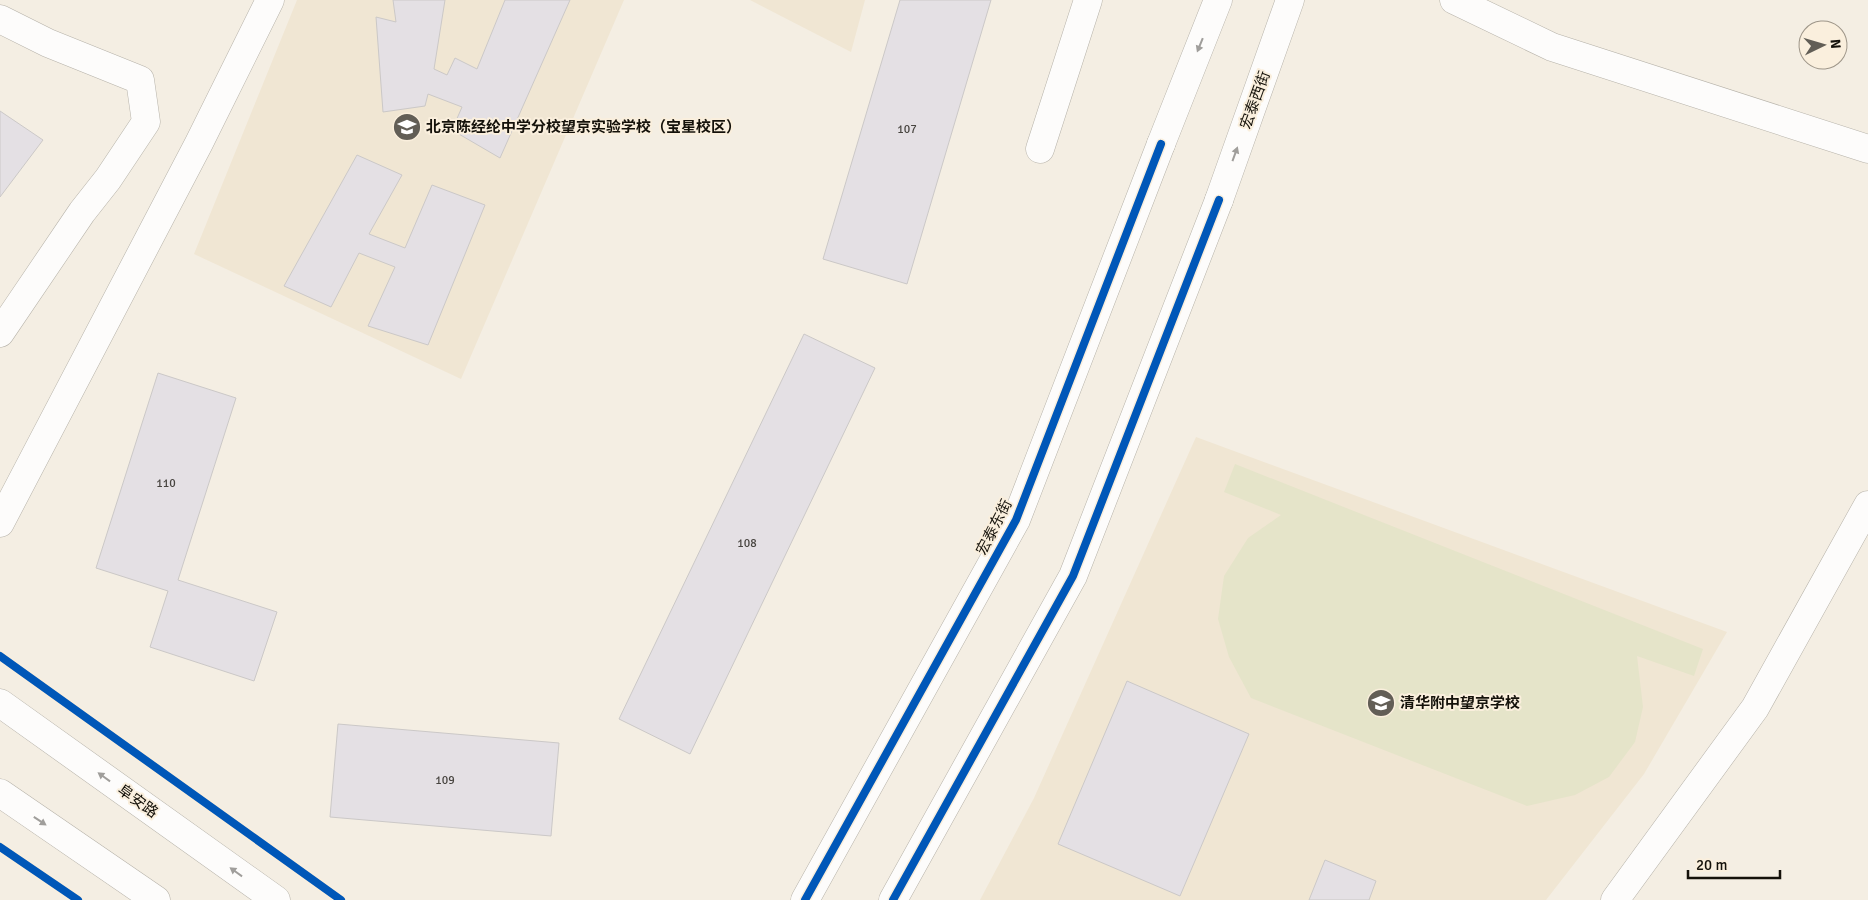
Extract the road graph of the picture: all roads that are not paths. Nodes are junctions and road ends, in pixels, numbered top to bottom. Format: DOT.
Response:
graph roads {
  1 [pos="270,0"];
  2 [pos="1088,0"];
  3 [pos="1218,0"];
  4 [pos="1290,0"];
  5 [pos="1454,0"];
  6 [pos="0,19"];
  7 [pos="1040,149"];
  8 [pos="1868,149"];
  9 [pos="0,333"];
  10 [pos="1868,505"];
  11 [pos="0,523"];
  12 [pos="0,703"];
  13 [pos="0,793"];
  14 [pos="156,900"];
  15 [pos="276,900"];
  16 [pos="805,900"];
  17 [pos="893,900"];
  18 [pos="1615,900"];
  1 -- 11 [label="street"];
  2 -- 7 [label="street"];
  3 -- 16 [label="street, 宏泰东街, one-way"];
  17 -- 4 [label="street, 宏泰西街, one-way"];
  5 -- 8 [label="street"];
  6 -- 9 [label="street"];
  10 -- 18 [label="street"];
  15 -- 12 [label="street, 阜安路, one-way"];
  13 -- 14 [label="street, one-way"];
}
